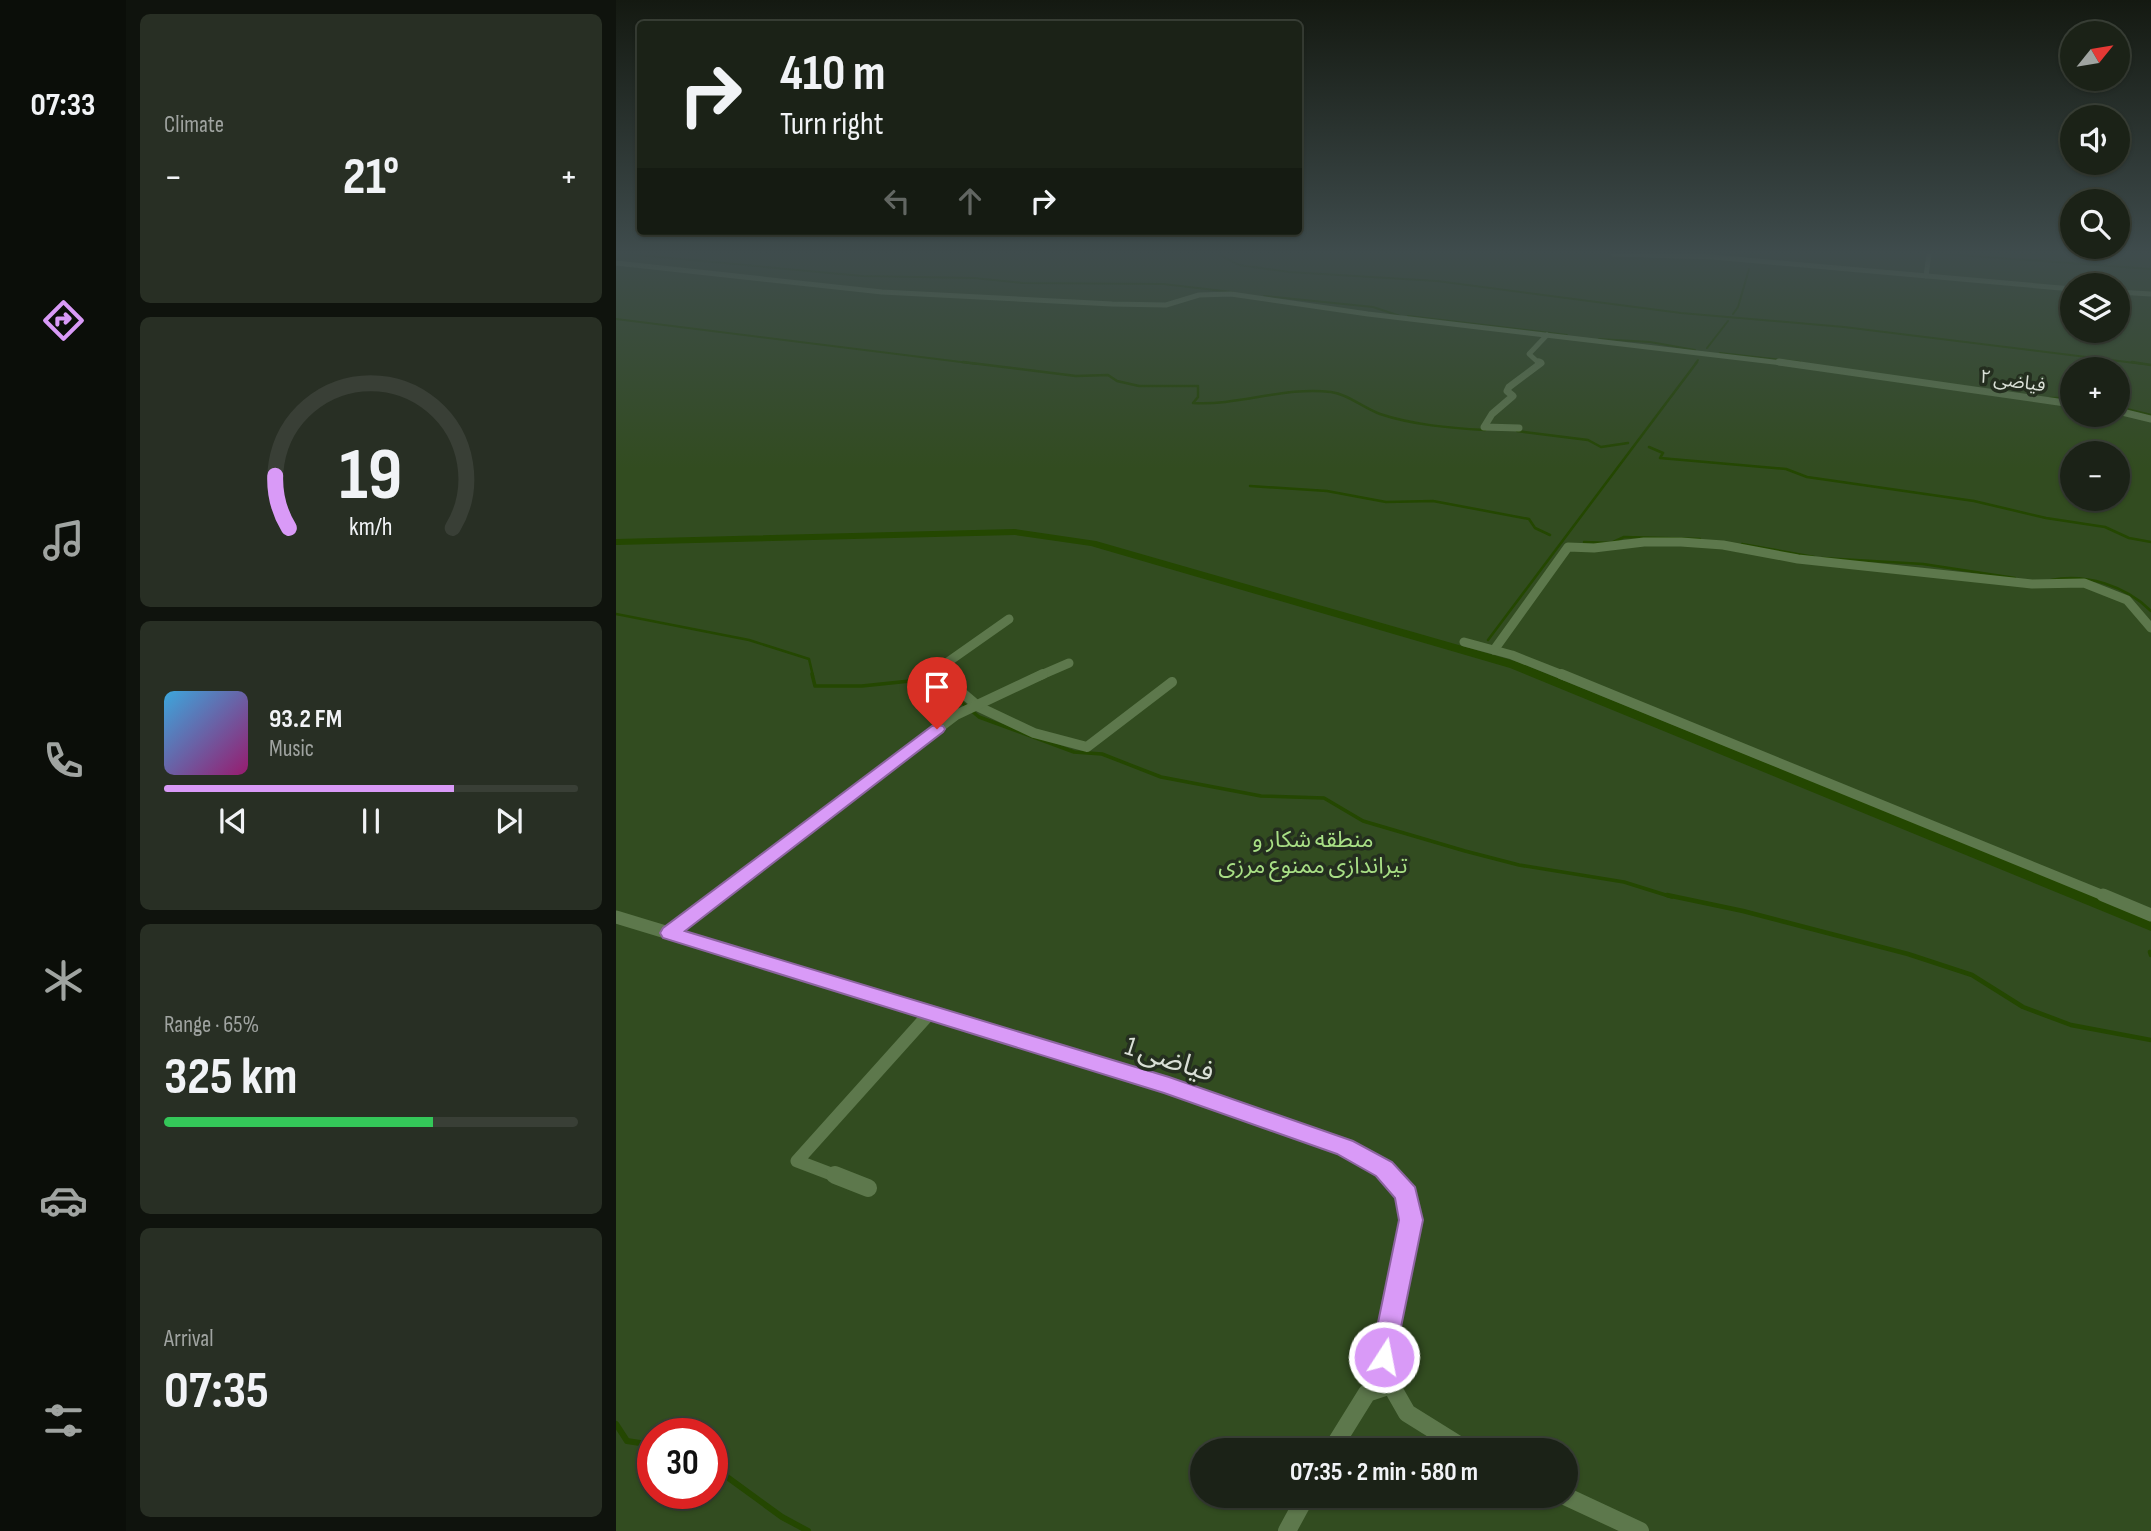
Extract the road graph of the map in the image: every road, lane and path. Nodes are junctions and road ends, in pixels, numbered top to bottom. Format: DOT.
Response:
graph roads {
  1 [pos="1466,325"];
  2 [pos="1547,335"];
  3 [pos="2060,402"];
  4 [pos="2130,414"];
  5 [pos="2151,419"];
  6 [pos="1519,428"];
  7 [pos="1009,618"];
  8 [pos="2151,628"];
  9 [pos="1464,642"];
  10 [pos="1494,650"];
  11 [pos="1069,663"];
  12 [pos="1172,681"];
  13 [pos="977,707"];
  14 [pos="2151,915"];
  15 [pos="616,917"];
  16 [pos="670,933"];
  17 [pos="930,1013"];
  18 [pos="868,1188"];
  19 [pos="1391,1385"];
  20 [pos="1339,1438"];
  21 [pos="1447,1438"];
  22 [pos="1578,1502"];
  23 [pos="1299,1508"];
  24 [pos="1287,1531"];
  25 [pos="1640,1531"];
  1 -- 2 [label="street, فیاضی ۲"];
  2 -- 3 [label="street, فیاضی ۲"];
  2 -- 6 [label="street"];
  4 -- 5 [label="street"];
  7 -- 13 [label="street"];
  8 -- 10 [label="street"];
  9 -- 10 [label="street"];
  10 -- 14 [label="street"];
  11 -- 13 [label="street"];
  12 -- 13 [label="street"];
  13 -- 16 [label="street"];
  15 -- 16 [label="street, فیاضی 1"];
  16 -- 17 [label="street, فیاضی 1"];
  17 -- 18 [label="street"];
  17 -- 19 [label="street, فیاضی 1"];
  19 -- 20 [label="street"];
  19 -- 21 [label="street, فیاضی 1"];
  22 -- 25 [label="street"];
  23 -- 24 [label="street"];
}
